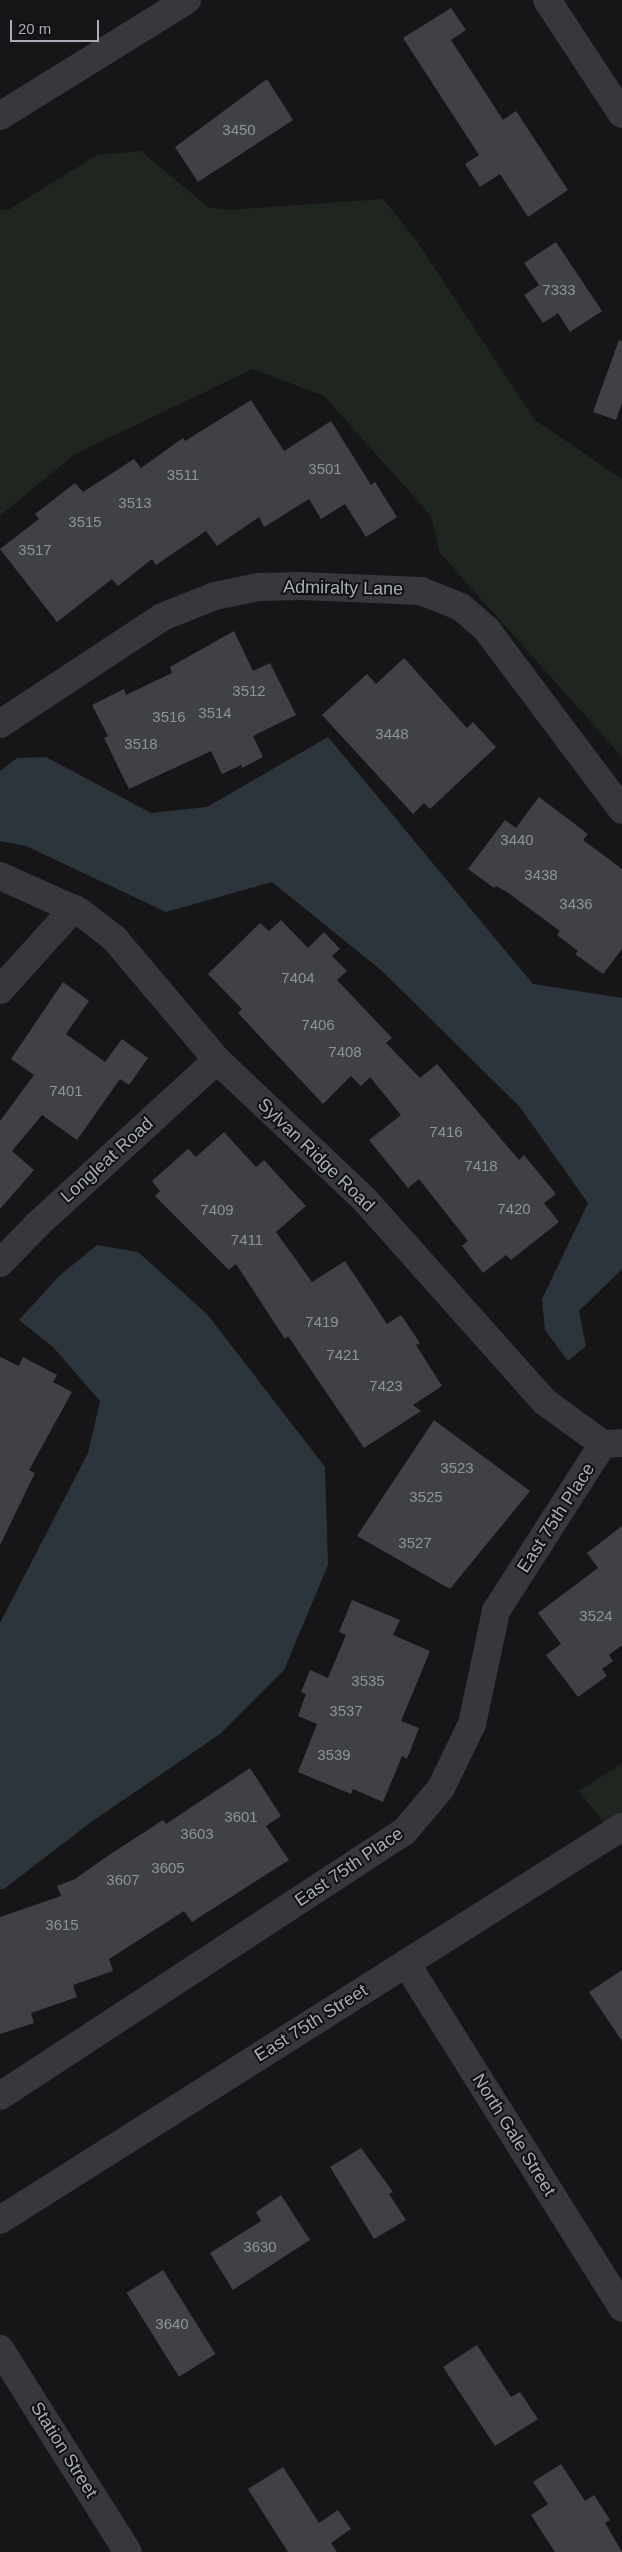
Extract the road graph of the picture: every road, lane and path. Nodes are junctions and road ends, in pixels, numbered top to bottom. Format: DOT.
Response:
graph roads {
  1 [pos="186,0"];
  2 [pos="547,0"];
  3 [pos="622,114"];
  4 [pos="0,116"];
  5 [pos="0,724"];
  6 [pos="622,810"];
  7 [pos="0,876"];
  8 [pos="74,908"];
  9 [pos="0,990"];
  10 [pos="217,1060"];
  11 [pos="0,1263"];
  12 [pos="613,1444"];
  13 [pos="622,1827"];
  14 [pos="406,1963"];
  15 [pos="0,2096"];
  16 [pos="0,2220"];
  17 [pos="622,2308"];
  18 [pos="0,2349"];
  19 [pos="128,2552"];
  1 -- 4 [label="street"];
  2 -- 3 [label="street"];
  5 -- 6 [label="street, Admiralty Lane"];
  7 -- 8 [label="street, Sylvan Ridge Road"];
  8 -- 9 [label="street"];
  8 -- 10 [label="street, Sylvan Ridge Road"];
  10 -- 11 [label="street, Longleat Road"];
  10 -- 12 [label="street, Sylvan Ridge Road"];
  12 -- 15 [label="street, East 75th Place"];
  13 -- 14 [label="street, East 75th Street"];
  14 -- 16 [label="street, East 75th Street"];
  14 -- 17 [label="street, North Gale Street"];
  18 -- 19 [label="street, Station Street"];
}
